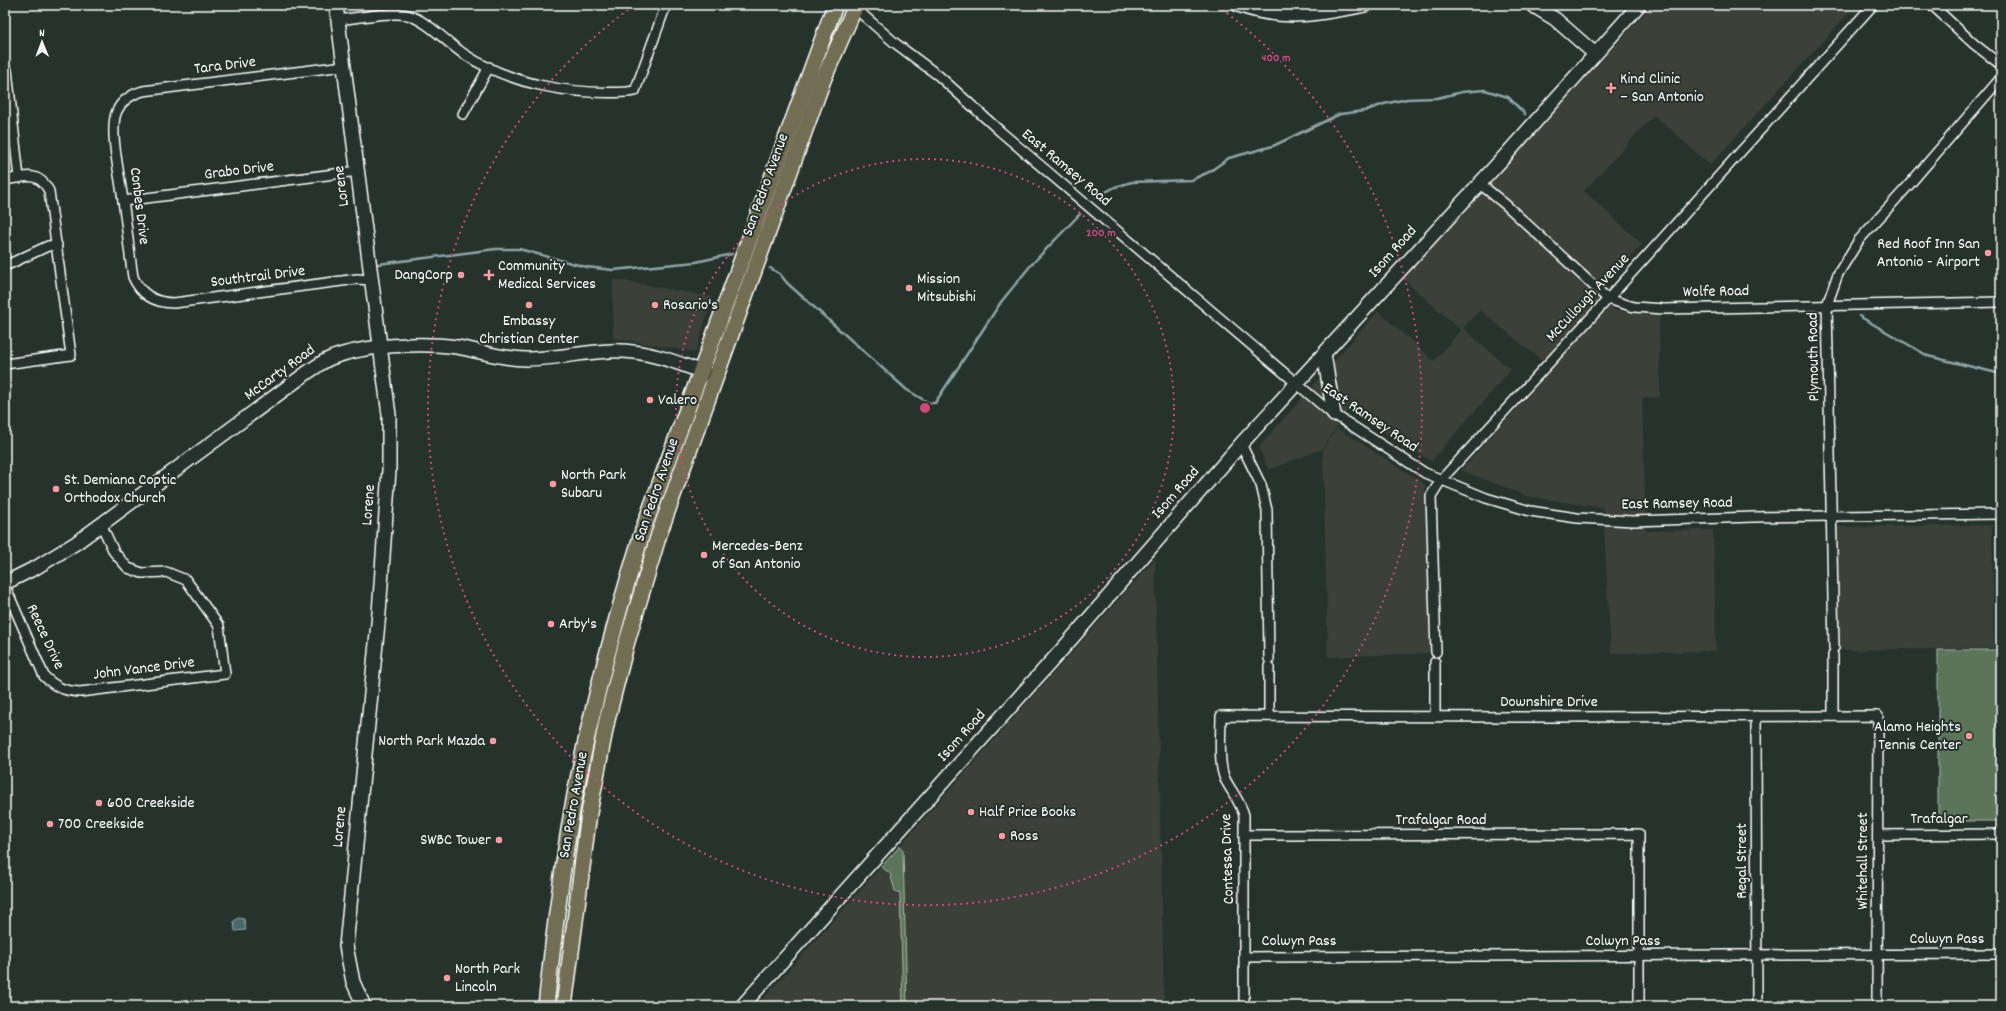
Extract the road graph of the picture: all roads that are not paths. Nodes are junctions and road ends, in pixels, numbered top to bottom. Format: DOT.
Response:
graph roads {
  1 [pos="336,5"];
  2 [pos="666,5"];
  3 [pos="835,5"];
  4 [pos="1238,5"];
  5 [pos="1365,5"];
  6 [pos="1532,5"];
  7 [pos="1639,5"];
  8 [pos="1873,5"];
  9 [pos="1932,5"];
  10 [pos="854,6"];
  11 [pos="338,20"];
  12 [pos="1595,54"];
  13 [pos="2001,65"];
  14 [pos="344,66"];
  15 [pos="489,67"];
  16 [pos="7,70"];
  17 [pos="2001,78"];
  18 [pos="8,100"];
  19 [pos="117,111"];
  20 [pos="463,114"];
  21 [pos="358,171"];
  22 [pos="19,178"];
  23 [pos="780,178"];
  24 [pos="5,180"];
  25 [pos="1479,182"];
  26 [pos="123,201"];
  27 [pos="57,245"];
  28 [pos="5,266"];
  29 [pos="371,280"];
  30 [pos="151,299"];
  31 [pos="1608,299"];
  32 [pos="2001,302"];
  33 [pos="1827,305"];
  34 [pos="380,348"];
  35 [pos="1324,354"];
  36 [pos="5,364"];
  37 [pos="701,372"];
  38 [pos="716,378"];
  39 [pos="1296,384"];
  40 [pos="1334,415"];
  41 [pos="1241,444"];
  42 [pos="1441,480"];
  43 [pos="2001,514"];
  44 [pos="1832,517"];
  45 [pos="102,526"];
  46 [pos="5,584"];
  47 [pos="1436,652"];
  48 [pos="1435,662"];
  49 [pos="68,692"];
  50 [pos="1220,716"];
  51 [pos="1269,716"];
  52 [pos="1435,716"];
  53 [pos="1756,716"];
  54 [pos="1833,716"];
  55 [pos="1878,716"];
  56 [pos="570,823"];
  57 [pos="587,826"];
  58 [pos="1878,834"];
  59 [pos="2001,834"];
  60 [pos="1244,835"];
  61 [pos="566,849"];
  62 [pos="583,852"];
  63 [pos="2001,954"];
  64 [pos="1639,955"];
  65 [pos="1878,955"];
  66 [pos="1757,956"];
  67 [pos="1245,957"];
  68 [pos="364,1006"];
  69 [pos="546,1006"];
  70 [pos="564,1006"];
  71 [pos="742,1006"];
  72 [pos="1244,1006"];
  73 [pos="1639,1006"];
  74 [pos="1757,1006"];
  75 [pos="1877,1006"];
  1 -- 11 [label="street, Lorene"];
  2 -- 15 [label="street"];
  3 -- 23 [label="main road, San Pedro Avenue"];
  4 -- 5 [label="street"];
  6 -- 12 [label="street"];
  7 -- 12 [label="street, Isom Road"];
  8 -- 31 [label="street, McCullough Avenue"];
  9 -- 13 [label="street"];
  10 -- 23 [label="main road, San Pedro Avenue"];
  10 -- 39 [label="street, East Ramsey Road"];
  11 -- 14 [label="street, Lorene"];
  11 -- 15 [label="street"];
  12 -- 25 [label="street, Isom Road"];
  14 -- 19 [label="street, Tara Drive"];
  14 -- 21 [label="street, Lorene"];
  15 -- 20 [label="street"];
  16 -- 18 [label="street"];
  17 -- 33 [label="street, Plymouth Road"];
  18 -- 22 [label="street"];
  19 -- 26 [label="street, Conbes Drive"];
  21 -- 26 [label="street, Grabo Drive"];
  21 -- 29 [label="street, Lorene"];
  22 -- 24 [label="street"];
  22 -- 27 [label="street"];
  23 -- 37 [label="main road, San Pedro Avenue"];
  23 -- 38 [label="main road, San Pedro Avenue"];
  25 -- 31 [label="street, Wolfe Road"];
  25 -- 35 [label="street, Isom Road"];
  26 -- 30 [label="street, Conbes Drive"];
  27 -- 28 [label="street"];
  27 -- 36 [label="street"];
  29 -- 30 [label="street, Southtrail Drive"];
  29 -- 34 [label="street, Lorene"];
  31 -- 33 [label="street, Wolfe Road"];
  31 -- 42 [label="street, McCullough Avenue"];
  32 -- 33 [label="street, Wolfe Road"];
  33 -- 44 [label="street, Plymouth Road"];
  34 -- 37 [label="street, McCarty Road"];
  34 -- 45 [label="street, McCarty Road"];
  34 -- 68 [label="street, Lorene"];
  35 -- 39 [label="street, Isom Road"];
  35 -- 40 [label="street"];
  37 -- 38 [label="street, McCarty Road"];
  37 -- 56 [label="main road, San Pedro Avenue"];
  38 -- 57 [label="main road, San Pedro Avenue"];
  39 -- 40 [label="street, East Ramsey Road"];
  39 -- 41 [label="street, Isom Road"];
  40 -- 42 [label="street, East Ramsey Road"];
  41 -- 51 [label="street"];
  41 -- 71 [label="street, Isom Road"];
  42 -- 44 [label="street, East Ramsey Road"];
  42 -- 47 [label="street, McCullough Avenue"];
  43 -- 44 [label="street, East Ramsey Road"];
  44 -- 54 [label="street, Plymouth Road"];
  45 -- 46 [label="street, McCarty Road"];
  45 -- 49 [label="street, John Vance Drive"];
  46 -- 49 [label="street, Reece Drive"];
  48 -- 52 [label="street"];
  50 -- 51 [label="street, Downshire Drive"];
  50 -- 60 [label="street, Contessa Drive"];
  51 -- 52 [label="street, Downshire Drive"];
  52 -- 53 [label="street, Downshire Drive"];
  53 -- 54 [label="street, Downshire Drive"];
  53 -- 66 [label="street, Regal Street"];
  54 -- 55 [label="street, Downshire Drive"];
  55 -- 58 [label="street, Whitehall Street"];
  56 -- 57 [label="main road"];
  56 -- 61 [label="main road, San Pedro Avenue"];
  57 -- 62 [label="main road, San Pedro Avenue"];
  58 -- 59 [label="street, Trafalgar"];
  58 -- 65 [label="street, Whitehall Street"];
  60 -- 64 [label="street, Trafalgar Road"];
  60 -- 67 [label="street, Contessa Drive"];
  61 -- 62 [label="main road"];
  61 -- 69 [label="main road, San Pedro Avenue"];
  62 -- 70 [label="main road, San Pedro Avenue"];
  63 -- 65 [label="street, Colwyn Pass"];
  64 -- 66 [label="street, Colwyn Pass"];
  64 -- 67 [label="street, Colwyn Pass"];
  64 -- 73 [label="street"];
  65 -- 66 [label="street, Colwyn Pass"];
  65 -- 75 [label="street, Whitehall Street"];
  66 -- 74 [label="street, Regal Street"];
  67 -- 72 [label="street, Contessa Drive"];
}
